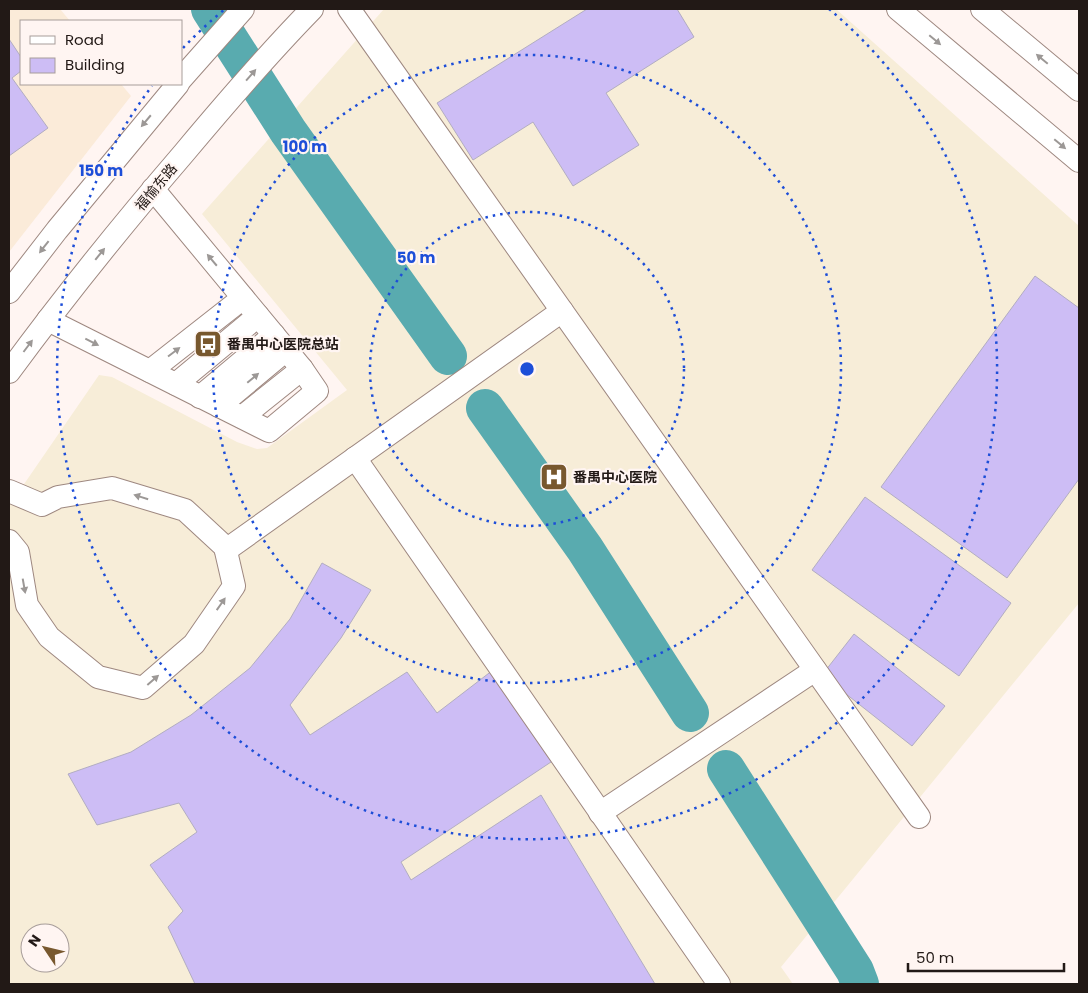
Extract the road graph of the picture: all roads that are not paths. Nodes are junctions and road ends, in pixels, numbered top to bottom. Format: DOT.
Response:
graph roads {
  1 [pos="243,9"];
  2 [pos="312,9"];
  3 [pos="349,9"];
  4 [pos="898,9"];
  5 [pos="982,9"];
  6 [pos="183,77"];
  7 [pos="176,85"];
  8 [pos="1079,90"];
  9 [pos="1079,161"];
  10 [pos="153,189"];
  11 [pos="9,292"];
  12 [pos="243,298"];
  13 [pos="562,311"];
  14 [pos="258,316"];
  15 [pos="48,320"];
  16 [pos="280,343"];
  17 [pos="150,371"];
  18 [pos="9,372"];
  19 [pos="176,384"];
  20 [pos="210,401"];
  21 [pos="355,458"];
  22 [pos="9,491"];
  23 [pos="9,541"];
  24 [pos="226,550"];
  25 [pos="815,670"];
  26 [pos="600,813"];
  27 [pos="919,817"];
  28 [pos="719,984"];
  1 -- 6 [label="street"];
  10 -- 2 [label="street, 福愉东路, one-way"];
  3 -- 13 [label="street"];
  4 -- 9 [label="street, one-way"];
  8 -- 5 [label="street, one-way"];
  7 -- 11 [label="street, one-way"];
  12 -- 10 [label="street, one-way"];
  15 -- 10 [label="street, 福愉东路, one-way"];
  12 -- 14 [label="street"];
  17 -- 12 [label="street, one-way"];
  13 -- 21 [label="street"];
  13 -- 25 [label="street"];
  14 -- 16 [label="street"];
  14 -- 19 [label="street"];
  15 -- 17 [label="street, one-way"];
  18 -- 15 [label="street, 福愉东路, one-way"];
  20 -- 16 [label="street, one-way"];
  16 -- 20 [label="street"];
  17 -- 19 [label="street"];
  19 -- 20 [label="street"];
  21 -- 24 [label="street"];
  21 -- 26 [label="street"];
  24 -- 22 [label="street, one-way"];
  23 -- 24 [label="street, one-way"];
  25 -- 26 [label="street"];
  25 -- 27 [label="street"];
  26 -- 28 [label="street"];
}
